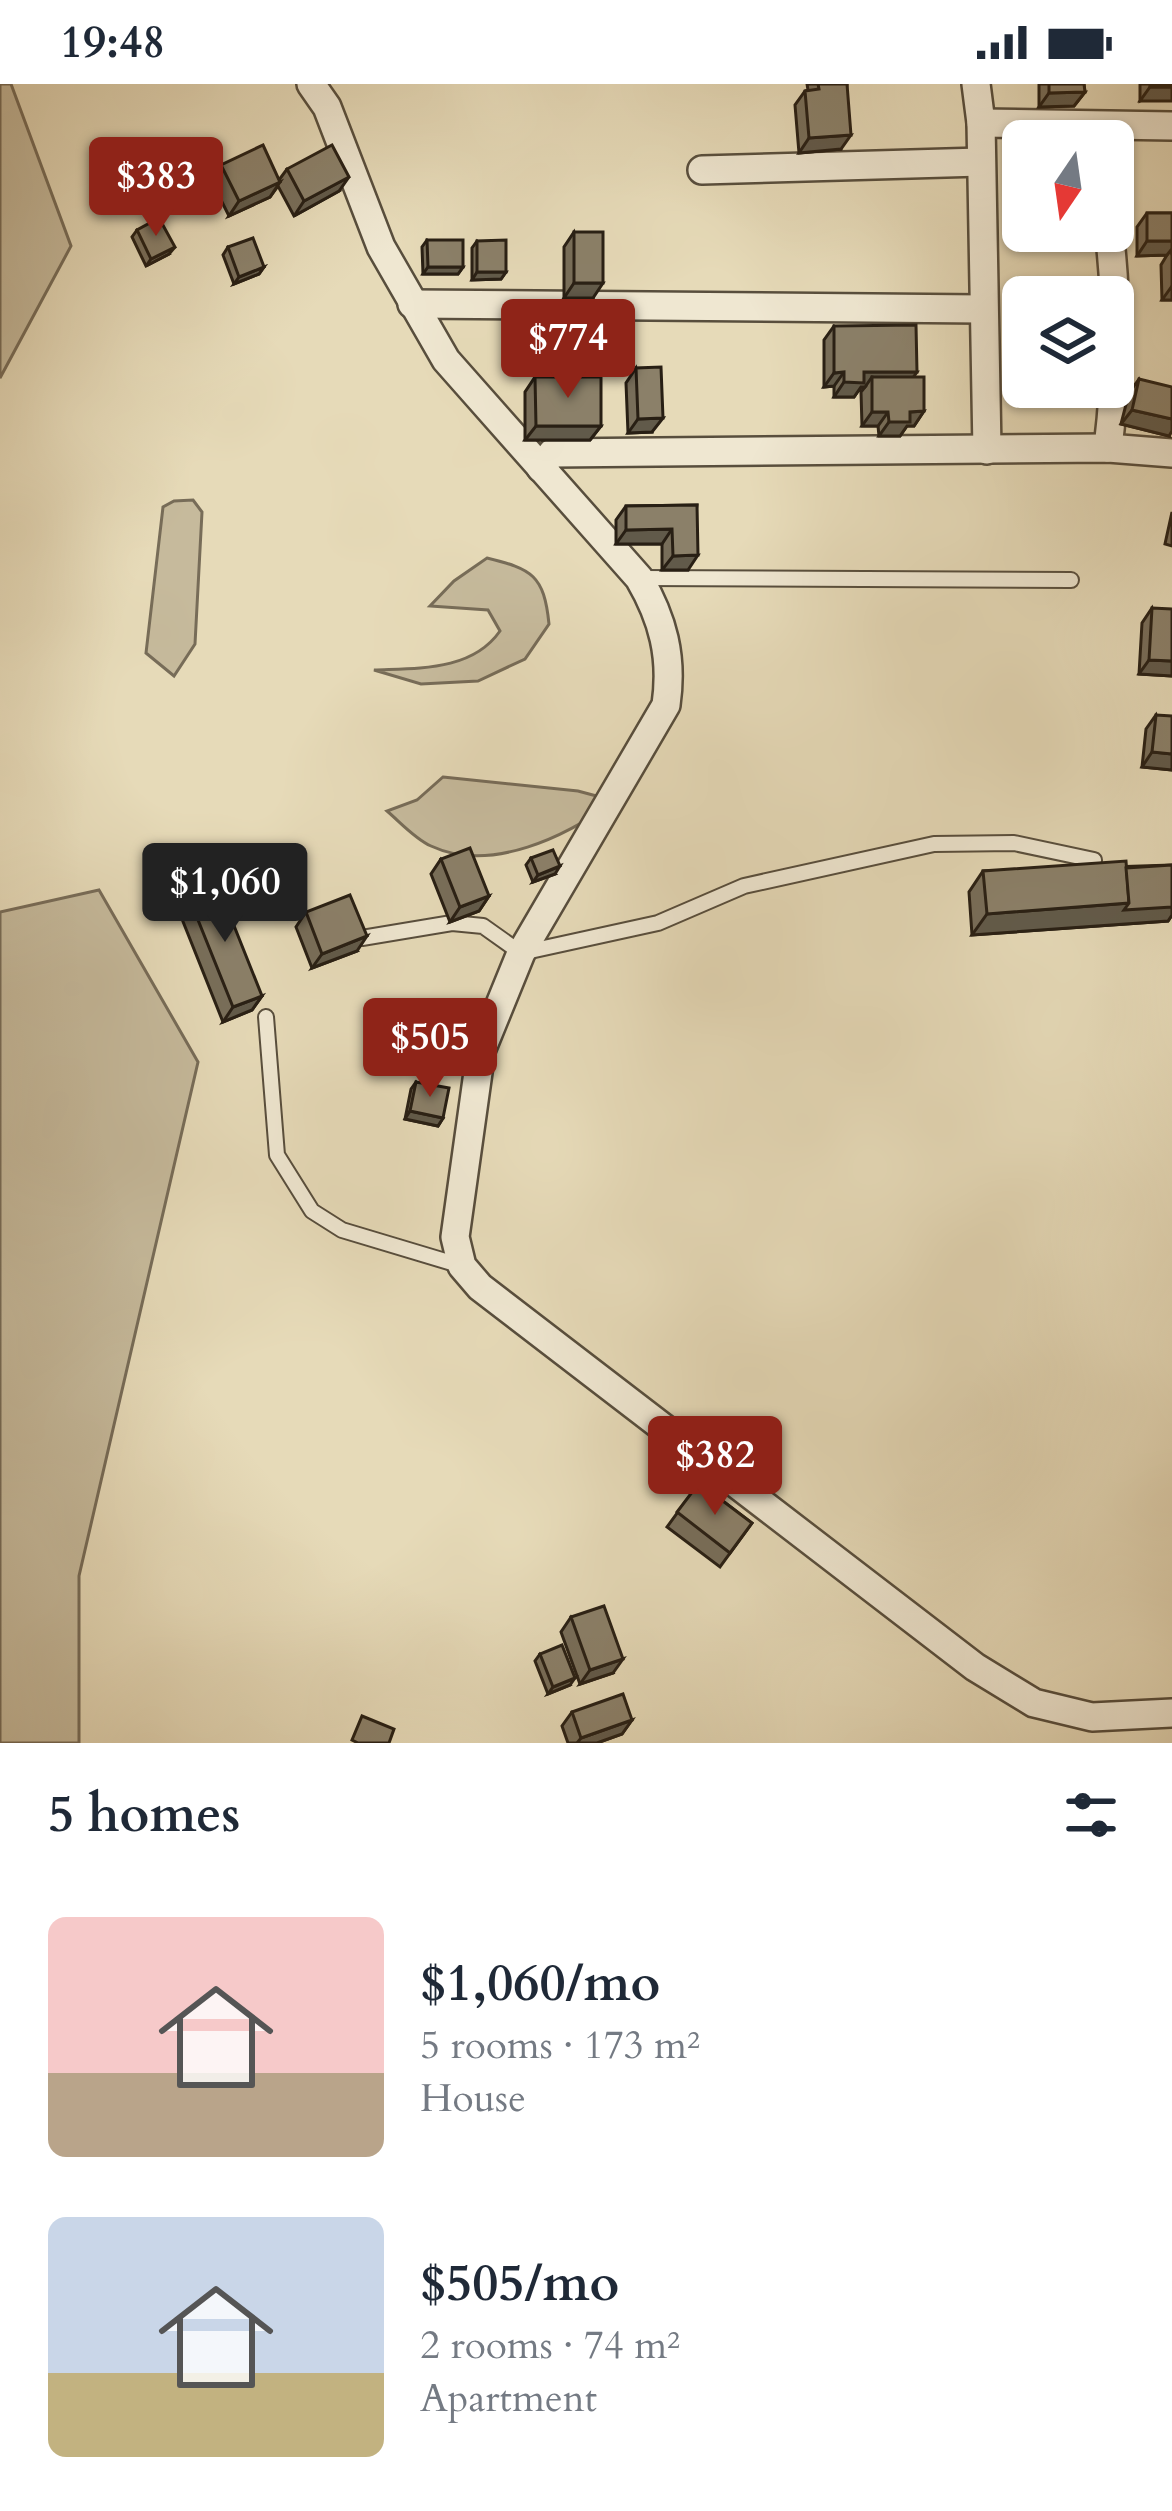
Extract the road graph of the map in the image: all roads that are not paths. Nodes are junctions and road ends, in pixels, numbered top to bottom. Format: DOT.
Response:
graph roads {
  1 [pos="976,84"];
  2 [pos="320,87"];
  3 [pos="981,124"];
  4 [pos="1002,126"];
  5 [pos="1172,126"];
  6 [pos="1134,130"];
  7 [pos="981,162"];
  8 [pos="701,170"];
  9 [pos="1112,252"];
  10 [pos="412,304"];
  11 [pos="982,309"];
  12 [pos="1108,448"];
  13 [pos="987,450"];
  14 [pos="1172,453"];
  15 [pos="541,469"];
  16 [pos="639,578"];
  17 [pos="1072,580"];
  18 [pos="1094,860"];
  19 [pos="362,938"];
  20 [pos="521,953"];
  21 [pos="266,1017"];
  22 [pos="462,1265"];
  23 [pos="1172,1712"];
  1 -- 3 [label="street"];
  2 -- 10 [label="street"];
  3 -- 4 [label="street"];
  3 -- 7 [label="street"];
  5 -- 6 [label="street"];
  7 -- 8 [label="street"];
  7 -- 11 [label="street"];
  9 -- 12 [label="street"];
  10 -- 11 [label="street"];
  10 -- 15 [label="street"];
  11 -- 13 [label="street"];
  12 -- 13 [label="street"];
  12 -- 14 [label="street"];
  13 -- 15 [label="street"];
  15 -- 16 [label="street"];
  16 -- 17 [label="lane"];
  16 -- 20 [label="street"];
  18 -- 20 [label="lane"];
  19 -- 20 [label="lane"];
  20 -- 22 [label="street"];
  21 -- 22 [label="lane"];
  22 -- 23 [label="street"];
}
